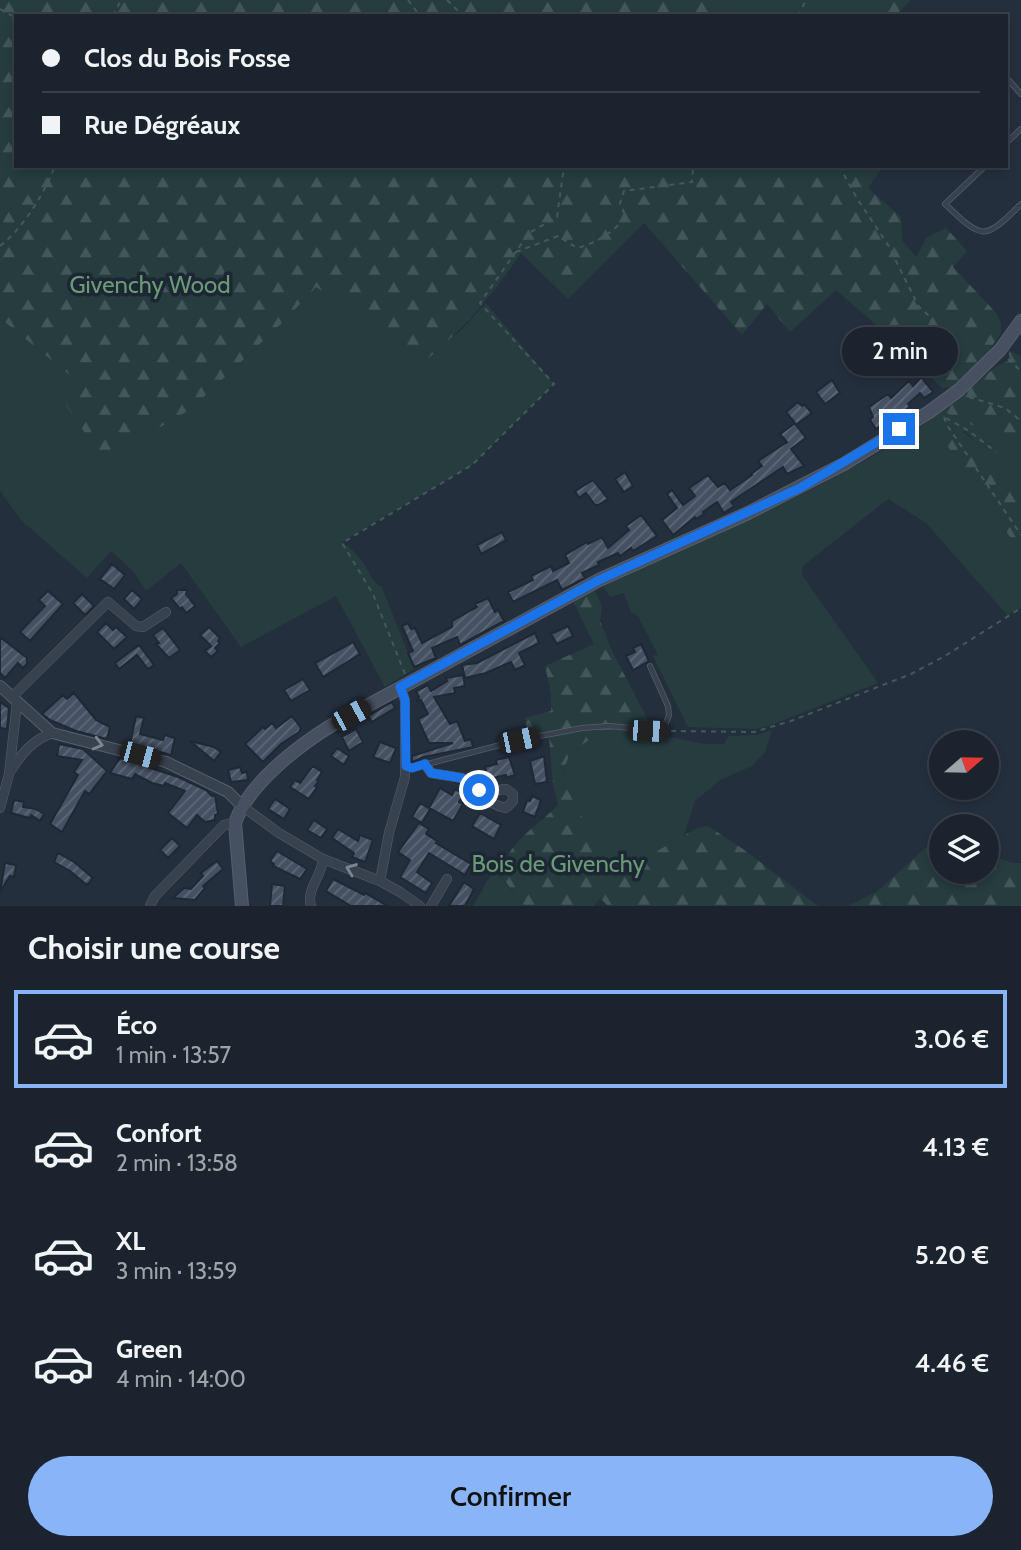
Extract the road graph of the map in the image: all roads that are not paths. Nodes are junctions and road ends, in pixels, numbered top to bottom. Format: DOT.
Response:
graph roads {
  1 [pos="1008,80"];
  2 [pos="1021,94"];
  3 [pos="1021,129"];
  4 [pos="1008,141"];
  5 [pos="983,168"];
  6 [pos="1021,204"];
  7 [pos="1021,321"];
  8 [pos="166,611"];
  9 [pos="650,666"];
  10 [pos="404,685"];
  11 [pos="0,686"];
  12 [pos="15,700"];
  13 [pos="52,733"];
  14 [pos="425,764"];
  15 [pos="406,766"];
  16 [pos="9,774"];
  17 [pos="479,790"];
  18 [pos="242,806"];
  19 [pos="0,808"];
  20 [pos="235,823"];
  21 [pos="323,859"];
  22 [pos="447,879"];
  23 [pos="380,881"];
  24 [pos="150,906"];
  25 [pos="242,906"];
  26 [pos="311,906"];
  27 [pos="420,906"];
  28 [pos="431,906"];
  1 -- 2 [label="lane"];
  3 -- 4 [label="lane"];
  5 -- 6 [label="lane"];
  7 -- 10 [label="main road"];
  8 -- 12 [label="street"];
  9 -- 14 [label="lane"];
  10 -- 15 [label="street"];
  10 -- 18 [label="main road"];
  11 -- 12 [label="street"];
  12 -- 13 [label="street"];
  12 -- 16 [label="street"];
  13 -- 16 [label="street"];
  13 -- 18 [label="street, one-way"];
  14 -- 15 [label="lane"];
  14 -- 17 [label="street"];
  15 -- 23 [label="street"];
  16 -- 19 [label="street"];
  18 -- 20 [label="main road"];
  18 -- 21 [label="street"];
  20 -- 24 [label="street"];
  20 -- 25 [label="main road"];
  23 -- 21 [label="street, one-way"];
  21 -- 26 [label="street"];
  22 -- 28 [label="street"];
  23 -- 27 [label="street"];
}
